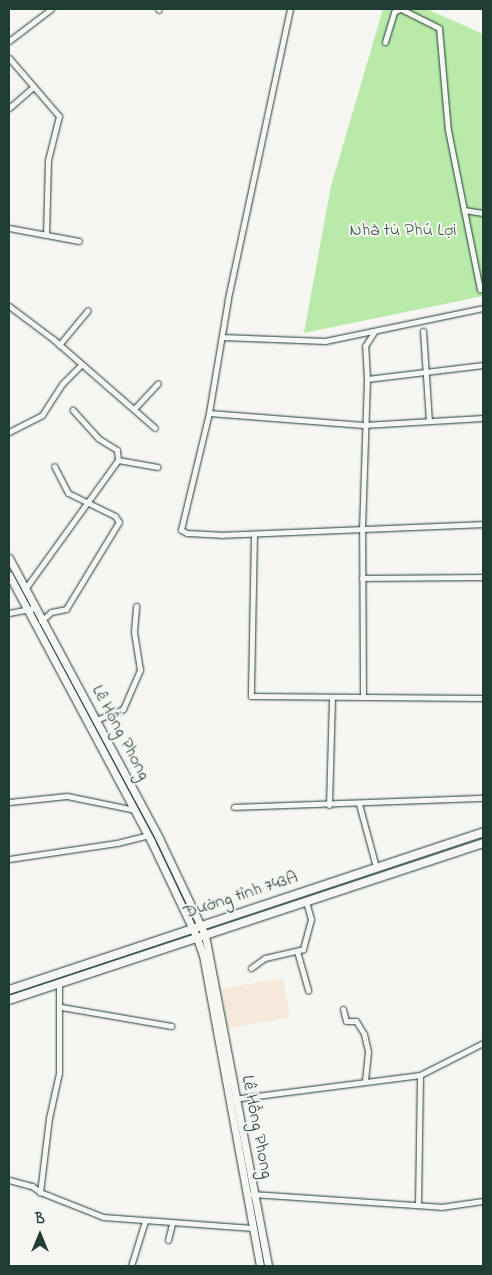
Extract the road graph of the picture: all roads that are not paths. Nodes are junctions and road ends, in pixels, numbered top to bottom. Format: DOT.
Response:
graph roads {
  1 [pos="51,9"];
  2 [pos="290,9"];
  3 [pos="401,9"];
  4 [pos="9,41"];
  5 [pos="385,42"];
  6 [pos="9,58"];
  7 [pos="34,86"];
  8 [pos="9,108"];
  9 [pos="464,210"];
  10 [pos="483,213"];
  11 [pos="9,228"];
  12 [pos="46,235"];
  13 [pos="79,241"];
  14 [pos="480,289"];
  15 [pos="9,306"];
  16 [pos="483,308"];
  17 [pos="88,310"];
  18 [pos="423,331"];
  19 [pos="374,332"];
  20 [pos="222,337"];
  21 [pos="59,345"];
  22 [pos="483,365"];
  23 [pos="80,366"];
  24 [pos="426,372"];
  25 [pos="367,379"];
  26 [pos="158,383"];
  27 [pos="134,408"];
  28 [pos="73,410"];
  29 [pos="208,413"];
  30 [pos="483,418"];
  31 [pos="429,421"];
  32 [pos="364,424"];
  33 [pos="155,428"];
  34 [pos="9,432"];
  35 [pos="118,460"];
  36 [pos="54,466"];
  37 [pos="157,467"];
  38 [pos="88,504"];
  39 [pos="483,524"];
  40 [pos="362,530"];
  41 [pos="254,534"];
  42 [pos="9,558"];
  43 [pos="9,575"];
  44 [pos="362,578"];
  45 [pos="483,578"];
  46 [pos="24,589"];
  47 [pos="136,606"];
  48 [pos="34,608"];
  49 [pos="25,610"];
  50 [pos="9,613"];
  51 [pos="41,621"];
  52 [pos="332,697"];
  53 [pos="363,697"];
  54 [pos="483,698"];
  55 [pos="96,720"];
  56 [pos="483,798"];
  57 [pos="9,802"];
  58 [pos="359,804"];
  59 [pos="329,805"];
  60 [pos="234,807"];
  61 [pos="135,810"];
  62 [pos="483,832"];
  63 [pos="148,835"];
  64 [pos="483,843"];
  65 [pos="422,852"];
  66 [pos="9,859"];
  67 [pos="426,862"];
  68 [pos="376,867"];
  69 [pos="339,879"];
  70 [pos="342,890"];
  71 [pos="306,902"];
  72 [pos="201,924"];
  73 [pos="192,927"];
  74 [pos="205,935"];
  75 [pos="197,938"];
  76 [pos="297,951"];
  77 [pos="251,968"];
  78 [pos="59,983"];
  79 [pos="9,990"];
  80 [pos="308,990"];
  81 [pos="9,1000"];
  82 [pos="60,1006"];
  83 [pos="343,1009"];
  84 [pos="171,1026"];
  85 [pos="483,1043"];
  86 [pos="420,1075"];
  87 [pos="365,1082"];
  88 [pos="232,1099"];
  89 [pos="9,1180"];
  90 [pos="40,1192"];
  91 [pos="250,1193"];
  92 [pos="483,1201"];
  93 [pos="418,1204"];
  94 [pos="145,1221"];
  95 [pos="172,1224"];
  96 [pos="253,1228"];
  97 [pos="168,1240"];
  98 [pos="131,1266"];
  99 [pos="260,1266"];
  100 [pos="268,1266"];
  1 -- 4 [label="street"];
  2 -- 20 [label="street"];
  3 -- 5 [label="street"];
  3 -- 9 [label="street"];
  6 -- 7 [label="street"];
  7 -- 8 [label="street"];
  7 -- 12 [label="street"];
  9 -- 10 [label="street"];
  9 -- 14 [label="street"];
  11 -- 12 [label="street"];
  12 -- 13 [label="street"];
  15 -- 21 [label="street"];
  16 -- 19 [label="street"];
  17 -- 21 [label="street"];
  18 -- 24 [label="street"];
  19 -- 20 [label="street"];
  19 -- 25 [label="street"];
  20 -- 29 [label="street"];
  21 -- 23 [label="street"];
  22 -- 24 [label="street"];
  23 -- 27 [label="street"];
  23 -- 34 [label="street"];
  24 -- 25 [label="street"];
  24 -- 31 [label="street"];
  25 -- 32 [label="street"];
  26 -- 27 [label="street"];
  27 -- 33 [label="street"];
  28 -- 35 [label="street"];
  29 -- 32 [label="street"];
  29 -- 41 [label="street"];
  30 -- 31 [label="street"];
  31 -- 32 [label="street"];
  32 -- 40 [label="street"];
  35 -- 37 [label="street"];
  35 -- 38 [label="street"];
  36 -- 38 [label="street"];
  38 -- 46 [label="street"];
  38 -- 51 [label="street"];
  39 -- 40 [label="street"];
  40 -- 41 [label="street"];
  40 -- 44 [label="street"];
  41 -- 52 [label="street"];
  42 -- 46 [label="street, Lê Hồng Phong"];
  43 -- 49 [label="street, Lê Hồng Phong"];
  44 -- 45 [label="street"];
  44 -- 53 [label="street"];
  46 -- 48 [label="street, Lê Hồng Phong"];
  47 -- 55 [label="street"];
  48 -- 49 [label="street"];
  48 -- 51 [label="street, Lê Hồng Phong"];
  49 -- 50 [label="street"];
  49 -- 61 [label="street, Lê Hồng Phong"];
  51 -- 55 [label="street, Lê Hồng Phong"];
  52 -- 53 [label="street"];
  52 -- 59 [label="street"];
  53 -- 54 [label="street"];
  55 -- 72 [label="street, Lê Hồng Phong"];
  56 -- 58 [label="street"];
  57 -- 61 [label="street"];
  58 -- 59 [label="street"];
  58 -- 68 [label="street"];
  59 -- 60 [label="street"];
  61 -- 63 [label="street, Lê Hồng Phong"];
  62 -- 65 [label="main road, Đường tỉnh 743A"];
  63 -- 66 [label="street"];
  63 -- 73 [label="street, Lê Hồng Phong"];
  64 -- 67 [label="main road, Đường tỉnh 743A"];
  65 -- 67 [label="main road"];
  65 -- 68 [label="main road, Đường tỉnh 743A"];
  67 -- 70 [label="main road, Đường tỉnh 743A"];
  68 -- 69 [label="main road, Đường tỉnh 743A"];
  69 -- 70 [label="main road"];
  69 -- 72 [label="main road, Đường tỉnh 743A"];
  70 -- 71 [label="main road, Đường tỉnh 743A"];
  71 -- 74 [label="main road, Đường tỉnh 743A"];
  71 -- 76 [label="street"];
  72 -- 73 [label="main road, Đường tỉnh 743A"];
  72 -- 74 [label="street, Lê Hồng Phong"];
  73 -- 75 [label="street, Lê Hồng Phong"];
  73 -- 79 [label="main road, Đường tỉnh 743A"];
  74 -- 75 [label="main road, Đường tỉnh 743A"];
  74 -- 88 [label="street, Lê Hồng Phong"];
  75 -- 78 [label="main road, Đường tỉnh 743A"];
  75 -- 88 [label="street, Lê Hồng Phong"];
  76 -- 77 [label="street"];
  76 -- 80 [label="street"];
  78 -- 81 [label="main road, Đường tỉnh 743A"];
  78 -- 82 [label="street"];
  82 -- 84 [label="street"];
  82 -- 90 [label="street"];
  83 -- 87 [label="street"];
  85 -- 86 [label="street"];
  86 -- 87 [label="street"];
  86 -- 93 [label="street"];
  87 -- 88 [label="street"];
  88 -- 91 [label="street, Lê Hồng Phong"];
  89 -- 90 [label="street"];
  90 -- 94 [label="street"];
  91 -- 93 [label="street"];
  91 -- 96 [label="street, Lê Hồng Phong"];
  91 -- 100 [label="street, Lê Hồng Phong"];
  92 -- 93 [label="street"];
  94 -- 95 [label="street"];
  94 -- 98 [label="street"];
  95 -- 96 [label="street"];
  95 -- 97 [label="street"];
  96 -- 99 [label="street, Lê Hồng Phong"];
}
